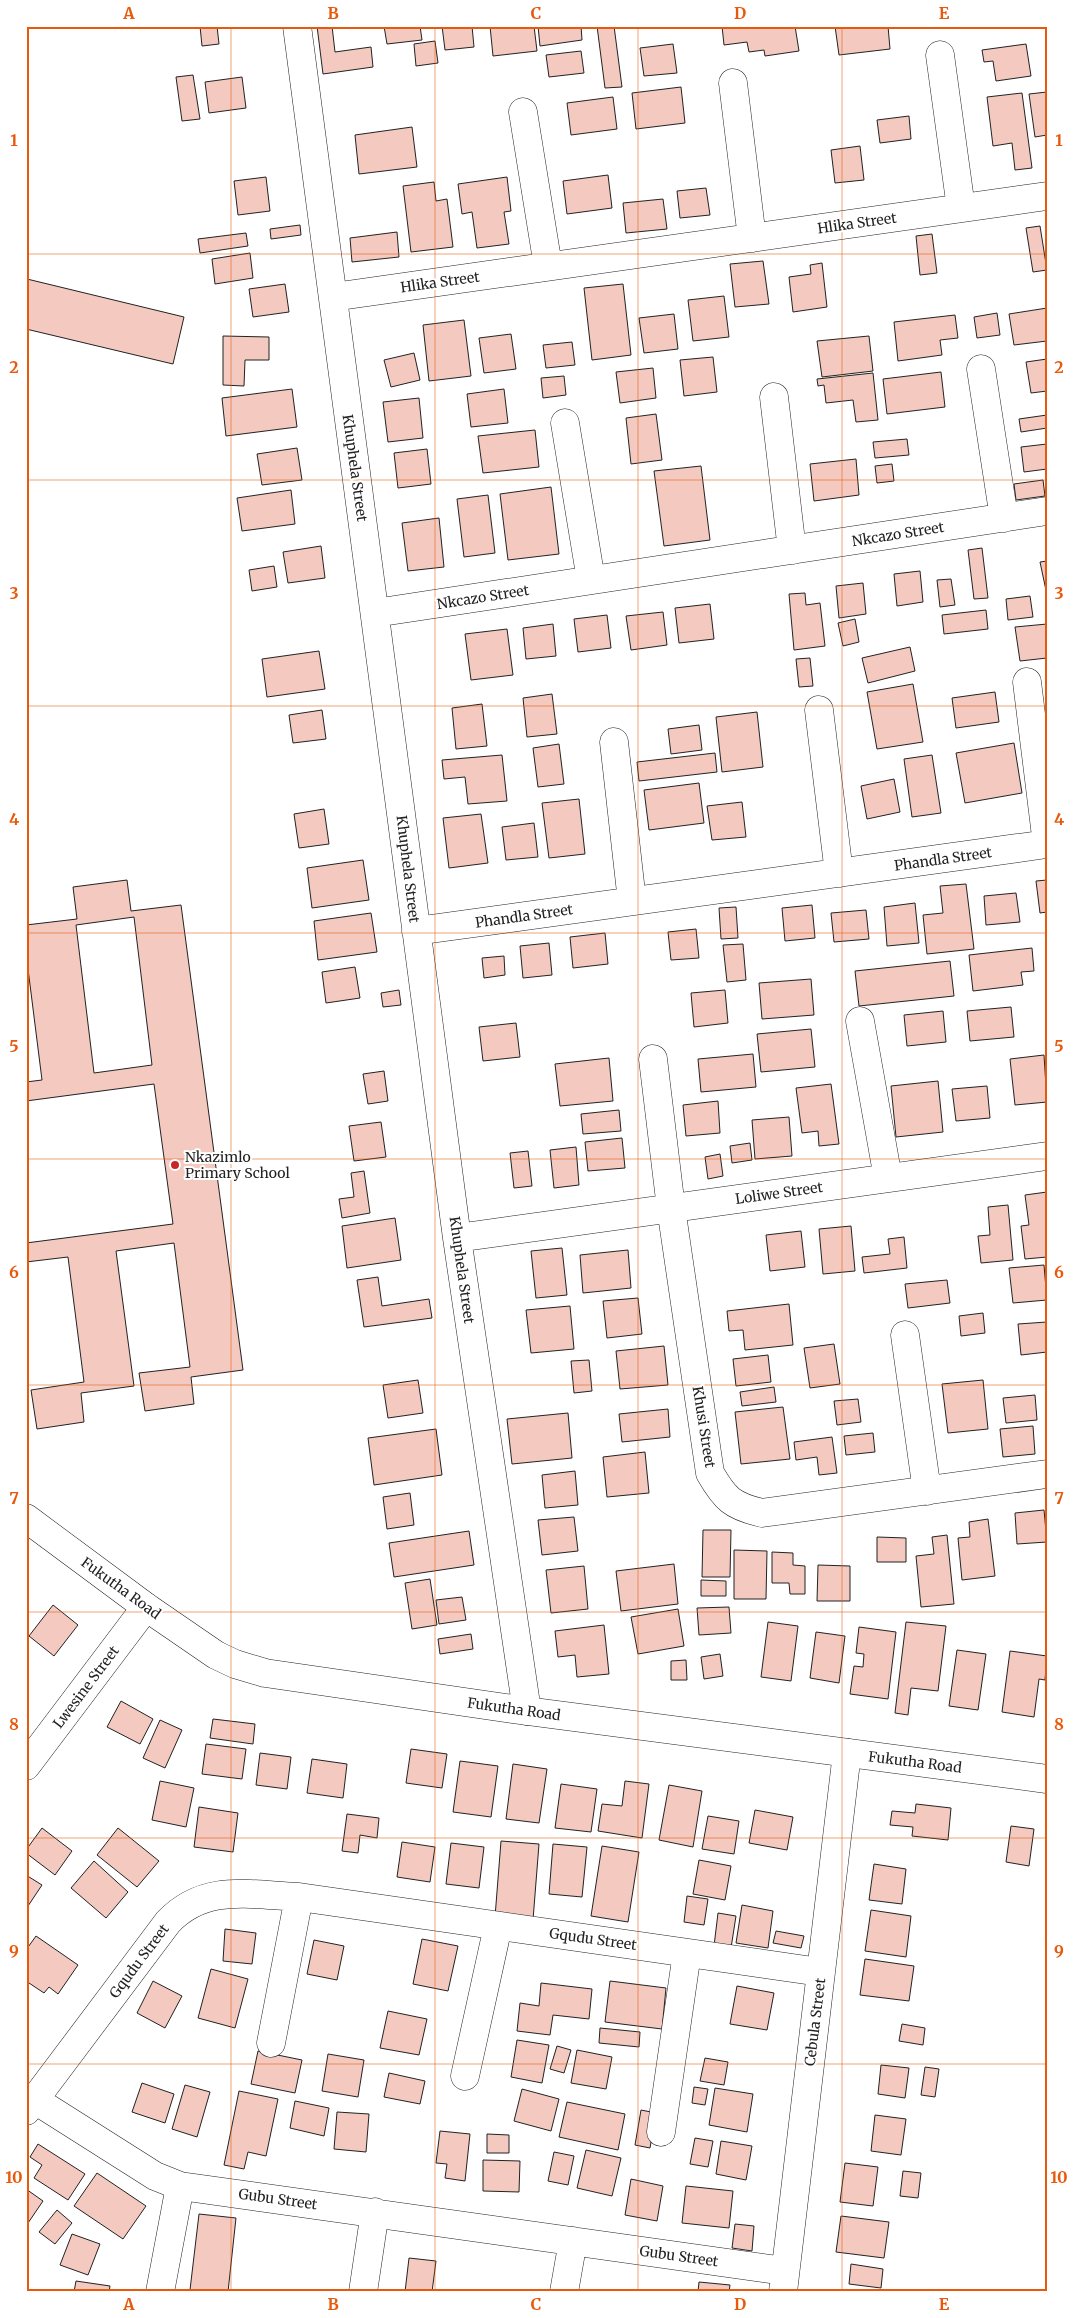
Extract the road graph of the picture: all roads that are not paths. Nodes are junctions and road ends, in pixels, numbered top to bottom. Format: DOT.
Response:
graph roads {
  1 [pos="297,26"];
  2 [pos="940,55"];
  3 [pos="733,83"];
  4 [pos="523,112"];
  5 [pos="1047,196"];
  6 [pos="961,208"];
  7 [pos="752,238"];
  8 [pos="548,266"];
  9 [pos="332,297"];
  10 [pos="981,369"];
  11 [pos="774,397"];
  12 [pos="566,422"];
  13 [pos="1047,512"];
  14 [pos="1004,518"];
  15 [pos="792,550"];
  16 [pos="591,580"];
  17 [pos="375,613"];
  18 [pos="1027,682"];
  19 [pos="820,710"];
  20 [pos="614,742"];
  21 [pos="1047,844"];
  22 [pos="839,873"];
  23 [pos="632,901"];
  24 [pos="416,930"];
  25 [pos="860,1021"];
  26 [pos="653,1059"];
  27 [pos="1047,1156"];
  28 [pos="888,1178"];
  29 [pos="671,1208"];
  30 [pos="457,1238"];
  31 [pos="906,1335"];
  32 [pos="1047,1474"];
  33 [pos="927,1491"];
  34 [pos="26,1518"];
  35 [pos="146,1607"];
  36 [pos="527,1711"];
  37 [pos="847,1753"];
  38 [pos="26,1766"];
  39 [pos="1047,1778"];
  40 [pos="298,1897"];
  41 [pos="498,1926"];
  42 [pos="688,1953"];
  43 [pos="820,1972"];
  44 [pos="271,2043"];
  45 [pos="465,2076"];
  46 [pos="31,2105"];
  47 [pos="661,2132"];
  48 [pos="180,2186"];
  49 [pos="375,2212"];
  50 [pos="573,2241"];
  51 [pos="784,2281"];
  52 [pos="160,2292"];
  53 [pos="362,2292"];
  54 [pos="564,2292"];
  1 -- 9 [label="street, Khuphela Street"];
  2 -- 6 [label="street"];
  3 -- 7 [label="street"];
  4 -- 8 [label="street"];
  5 -- 6 [label="street, Hlika Street"];
  6 -- 7 [label="street, Hlika Street"];
  7 -- 8 [label="street, Hlika Street"];
  8 -- 9 [label="street, Hlika Street"];
  9 -- 17 [label="street, Khuphela Street"];
  10 -- 14 [label="street"];
  11 -- 15 [label="street"];
  12 -- 16 [label="street"];
  13 -- 14 [label="street, Nkcazo Street"];
  14 -- 15 [label="street, Nkcazo Street"];
  15 -- 16 [label="street, Nkcazo Street"];
  16 -- 17 [label="street, Nkcazo Street"];
  17 -- 24 [label="street, Khuphela Street"];
  18 -- 21 [label="street, Phandla Street"];
  19 -- 22 [label="street"];
  20 -- 23 [label="street"];
  21 -- 22 [label="street, Phandla Street"];
  22 -- 23 [label="street, Phandla Street"];
  23 -- 24 [label="street, Phandla Street"];
  24 -- 30 [label="street, Khuphela Street"];
  25 -- 28 [label="street"];
  26 -- 29 [label="street"];
  27 -- 28 [label="street, Loliwe Street"];
  28 -- 29 [label="street, Loliwe Street"];
  29 -- 30 [label="street, Loliwe Street"];
  29 -- 33 [label="street, Khusi Street"];
  30 -- 36 [label="street, Khuphela Street"];
  31 -- 33 [label="street"];
  32 -- 33 [label="street, Khusi Street"];
  34 -- 35 [label="street, Fukutha Road"];
  35 -- 36 [label="street, Fukutha Road"];
  35 -- 38 [label="street, Lwesine Street"];
  36 -- 37 [label="street, Fukutha Road"];
  37 -- 39 [label="street, Fukutha Road"];
  37 -- 43 [label="street, Cebula Street"];
  40 -- 41 [label="street, Gqudu Street"];
  40 -- 44 [label="street"];
  40 -- 46 [label="street, Gqudu Street"];
  41 -- 42 [label="street, Gqudu Street"];
  41 -- 45 [label="street"];
  42 -- 43 [label="street, Gqudu Street"];
  42 -- 47 [label="street"];
  43 -- 51 [label="street, Cebula Street"];
  46 -- 48 [label="street, Gubu Street"];
  48 -- 49 [label="street, Gubu Street"];
  48 -- 52 [label="street"];
  49 -- 50 [label="street, Gubu Street"];
  49 -- 53 [label="street"];
  50 -- 51 [label="street, Gubu Street"];
  50 -- 54 [label="street"];
}
